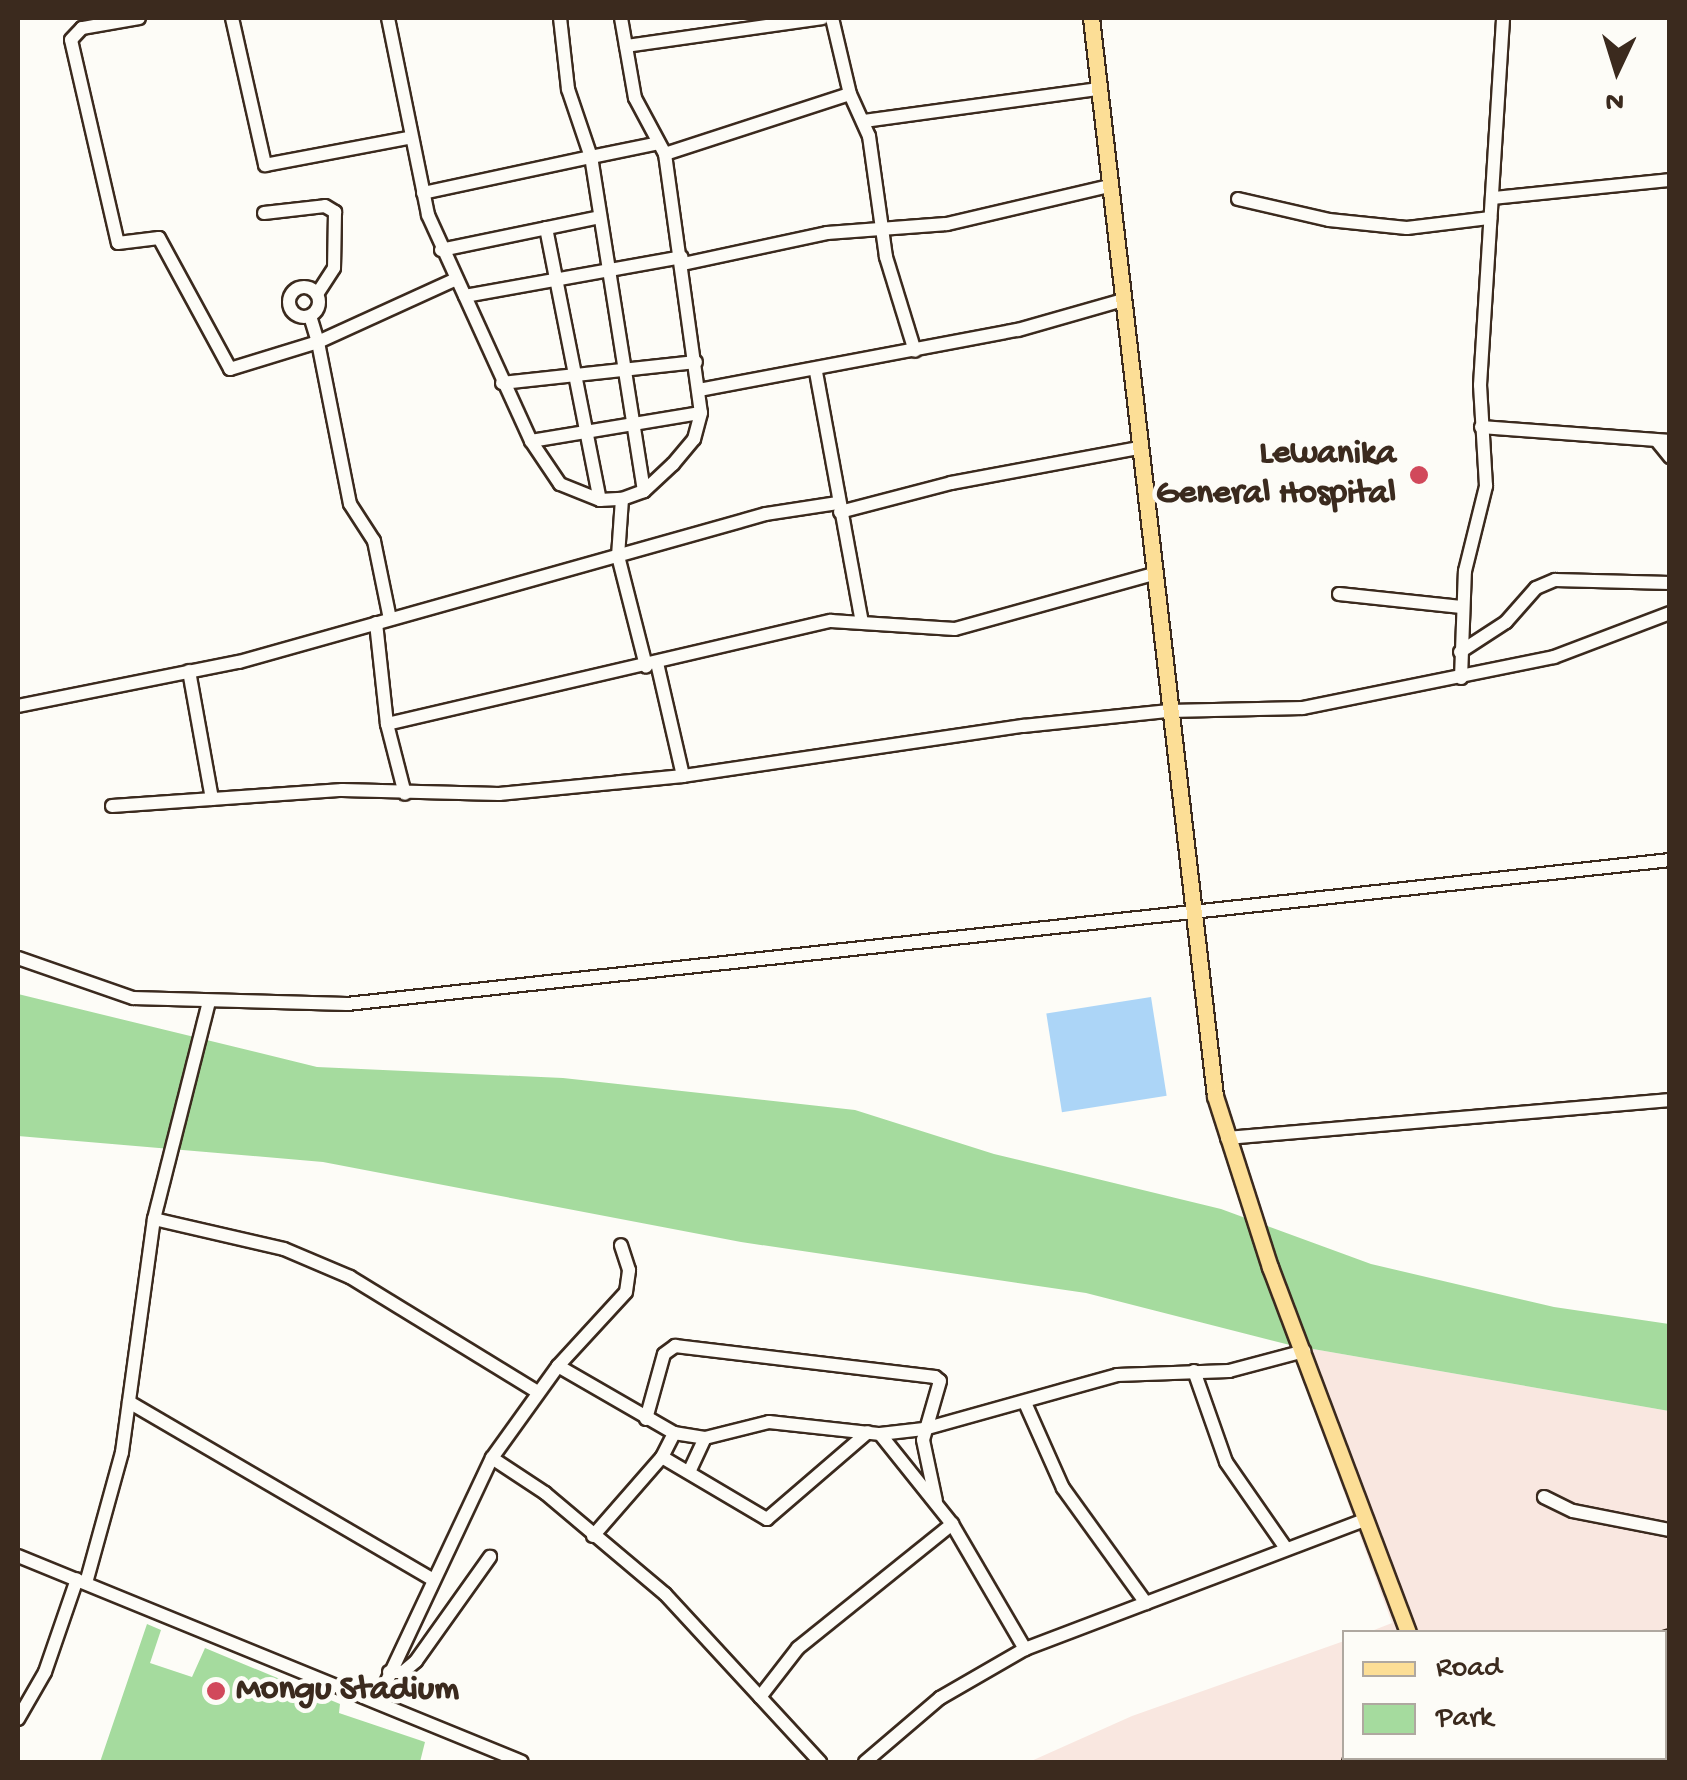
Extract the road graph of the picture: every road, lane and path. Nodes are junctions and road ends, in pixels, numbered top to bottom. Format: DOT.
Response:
graph roads {
  1 [pos="139,18"];
  2 [pos="232,18"];
  3 [pos="388,18"];
  4 [pos="560,18"];
  5 [pos="621,18"];
  6 [pos="822,18"];
  7 [pos="832,18"];
  8 [pos="1092,18"];
  9 [pos="1503,18"];
  10 [pos="626,46"];
  11 [pos="1099,89"];
  12 [pos="850,94"];
  13 [pos="864,121"];
  14 [pos="408,138"];
  15 [pos="662,148"];
  16 [pos="591,157"];
  17 [pos="1670,180"];
  18 [pos="1108,186"];
  19 [pos="423,194"];
  20 [pos="1493,198"];
  21 [pos="1238,200"];
  22 [pos="264,213"];
  23 [pos="600,217"];
  24 [pos="1490,218"];
  25 [pos="546,228"];
  26 [pos="883,229"];
  27 [pos="441,250"];
  28 [pos="682,260"];
  29 [pos="610,270"];
  30 [pos="456,279"];
  31 [pos="557,281"];
  32 [pos="316,294"];
  33 [pos="465,296"];
  34 [pos="1120,301"];
  35 [pos="310,316"];
  36 [pos="318,342"];
  37 [pos="915,352"];
  38 [pos="696,362"];
  39 [pos="626,370"];
  40 [pos="816,372"];
  41 [pos="580,374"];
  42 [pos="502,383"];
  43 [pos="699,390"];
  44 [pos="701,413"];
  45 [pos="634,424"];
  46 [pos="1481,427"];
  47 [pos="588,433"];
  48 [pos="530,441"];
  49 [pos="1663,441"];
  50 [pos="1138,448"];
  51 [pos="1670,457"];
  52 [pos="644,491"];
  53 [pos="622,499"];
  54 [pos="600,500"];
  55 [pos="839,508"];
  56 [pos="618,556"];
  57 [pos="1153,574"];
  58 [pos="1670,583"];
  59 [pos="1339,594"];
  60 [pos="1461,606"];
  61 [pos="1670,612"];
  62 [pos="390,619"];
  63 [pos="862,622"];
  64 [pos="376,623"];
  65 [pos="1460,652"];
  66 [pos="652,665"];
  67 [pos="189,671"];
  68 [pos="1461,678"];
  69 [pos="18,706"];
  70 [pos="1168,711"];
  71 [pos="387,724"];
  72 [pos="682,776"];
  73 [pos="404,794"];
  74 [pos="212,799"];
  75 [pos="112,806"];
  76 [pos="1670,860"];
  77 [pos="1191,911"];
  78 [pos="18,958"];
  79 [pos="209,1002"];
  80 [pos="1670,1100"];
  81 [pos="1227,1138"];
  82 [pos="154,1219"];
  83 [pos="621,1244"];
  84 [pos="1304,1351"];
  85 [pos="558,1366"];
  86 [pos="1194,1371"];
  87 [pos="538,1392"];
  88 [pos="129,1402"];
  89 [pos="1026,1405"];
  90 [pos="646,1419"];
  91 [pos="924,1429"];
  92 [pos="874,1433"];
  93 [pos="674,1434"];
  94 [pos="705,1438"];
  95 [pos="492,1458"];
  96 [pos="662,1458"];
  97 [pos="690,1470"];
  98 [pos="1544,1497"];
  99 [pos="936,1501"];
  100 [pos="1364,1520"];
  101 [pos="952,1524"];
  102 [pos="1670,1530"];
  103 [pos="593,1536"];
  104 [pos="1285,1547"];
  105 [pos="18,1556"];
  106 [pos="490,1557"];
  107 [pos="430,1578"];
  108 [pos="81,1581"];
  109 [pos="1146,1603"];
  110 [pos="1407,1630"];
  111 [pos="1026,1649"];
  112 [pos="389,1672"];
  113 [pos="760,1697"];
  114 [pos="377,1702"];
  115 [pos="18,1719"];
  116 [pos="522,1762"];
  117 [pos="820,1762"];
  118 [pos="865,1762"];
  1 -- 36 [label="street"];
  2 -- 14 [label="street"];
  3 -- 14 [label="street"];
  4 -- 16 [label="street"];
  5 -- 10 [label="street"];
  6 -- 10 [label="street"];
  7 -- 12 [label="street"];
  8 -- 11 [label="main road"];
  9 -- 20 [label="street"];
  10 -- 15 [label="street"];
  11 -- 13 [label="street"];
  11 -- 18 [label="main road"];
  12 -- 13 [label="street"];
  12 -- 15 [label="street"];
  13 -- 26 [label="street"];
  14 -- 19 [label="street"];
  15 -- 16 [label="street"];
  15 -- 28 [label="street"];
  16 -- 19 [label="street"];
  16 -- 23 [label="street"];
  17 -- 20 [label="street"];
  18 -- 26 [label="street"];
  18 -- 34 [label="main road"];
  19 -- 27 [label="street"];
  20 -- 24 [label="street"];
  21 -- 24 [label="street"];
  22 -- 32 [label="street"];
  23 -- 25 [label="street"];
  23 -- 29 [label="street"];
  24 -- 46 [label="street"];
  25 -- 27 [label="street"];
  25 -- 31 [label="street"];
  26 -- 28 [label="street"];
  26 -- 37 [label="street"];
  27 -- 30 [label="street"];
  28 -- 29 [label="street"];
  28 -- 38 [label="street"];
  29 -- 31 [label="street"];
  29 -- 39 [label="street"];
  30 -- 33 [label="street"];
  30 -- 36 [label="street"];
  31 -- 33 [label="street"];
  31 -- 41 [label="street"];
  32 -- 35 [label="street"];
  32 -- 35 [label="street"];
  33 -- 42 [label="street"];
  34 -- 37 [label="street"];
  34 -- 50 [label="main road"];
  35 -- 36 [label="street"];
  36 -- 62 [label="street"];
  37 -- 40 [label="street"];
  38 -- 39 [label="street"];
  38 -- 43 [label="street"];
  39 -- 41 [label="street"];
  39 -- 45 [label="street"];
  40 -- 43 [label="street"];
  40 -- 55 [label="street"];
  41 -- 42 [label="street"];
  41 -- 47 [label="street"];
  42 -- 48 [label="street"];
  43 -- 44 [label="street"];
  44 -- 45 [label="street"];
  44 -- 52 [label="street"];
  45 -- 47 [label="street"];
  45 -- 52 [label="street"];
  46 -- 49 [label="street"];
  46 -- 60 [label="street"];
  47 -- 48 [label="street"];
  47 -- 54 [label="street"];
  48 -- 54 [label="street"];
  49 -- 51 [label="street"];
  50 -- 55 [label="street"];
  50 -- 57 [label="main road"];
  52 -- 53 [label="street"];
  53 -- 54 [label="street"];
  53 -- 56 [label="street"];
  55 -- 56 [label="street"];
  55 -- 63 [label="street"];
  56 -- 62 [label="street"];
  56 -- 66 [label="street"];
  57 -- 63 [label="street"];
  57 -- 70 [label="main road"];
  58 -- 65 [label="street"];
  59 -- 60 [label="street"];
  60 -- 65 [label="street"];
  61 -- 68 [label="street"];
  62 -- 64 [label="street"];
  63 -- 66 [label="street"];
  64 -- 67 [label="street"];
  64 -- 71 [label="street"];
  65 -- 68 [label="street"];
  66 -- 71 [label="street"];
  66 -- 72 [label="street"];
  67 -- 69 [label="street"];
  67 -- 74 [label="street"];
  68 -- 70 [label="street"];
  70 -- 72 [label="street"];
  70 -- 77 [label="main road"];
  71 -- 73 [label="street"];
  72 -- 73 [label="street"];
  73 -- 74 [label="street"];
  74 -- 75 [label="street"];
  76 -- 77 [label="street"];
  77 -- 79 [label="street"];
  77 -- 81 [label="main road"];
  78 -- 79 [label="street"];
  79 -- 82 [label="street"];
  80 -- 81 [label="street"];
  81 -- 84 [label="main road"];
  82 -- 87 [label="street"];
  82 -- 88 [label="street"];
  83 -- 85 [label="street"];
  84 -- 86 [label="street"];
  84 -- 100 [label="main road"];
  85 -- 87 [label="street"];
  85 -- 90 [label="street"];
  86 -- 89 [label="street"];
  86 -- 104 [label="street"];
  87 -- 95 [label="street"];
  88 -- 107 [label="street"];
  88 -- 108 [label="street"];
  89 -- 91 [label="street"];
  89 -- 109 [label="street"];
  90 -- 91 [label="street"];
  90 -- 93 [label="street"];
  91 -- 92 [label="street"];
  91 -- 99 [label="street"];
  92 -- 94 [label="street"];
  92 -- 97 [label="street"];
  92 -- 99 [label="street"];
  93 -- 94 [label="street"];
  93 -- 96 [label="street"];
  94 -- 97 [label="street"];
  95 -- 103 [label="street"];
  95 -- 107 [label="street"];
  96 -- 97 [label="street"];
  96 -- 103 [label="street"];
  98 -- 102 [label="street"];
  99 -- 101 [label="street"];
  100 -- 104 [label="street"];
  100 -- 110 [label="main road"];
  101 -- 111 [label="street"];
  101 -- 113 [label="street"];
  103 -- 113 [label="street"];
  104 -- 109 [label="street"];
  105 -- 108 [label="street"];
  106 -- 112 [label="street"];
  107 -- 112 [label="street"];
  108 -- 114 [label="street"];
  108 -- 115 [label="street"];
  109 -- 111 [label="street"];
  111 -- 118 [label="street"];
  112 -- 114 [label="street"];
  113 -- 117 [label="street"];
  114 -- 116 [label="street"];
}
